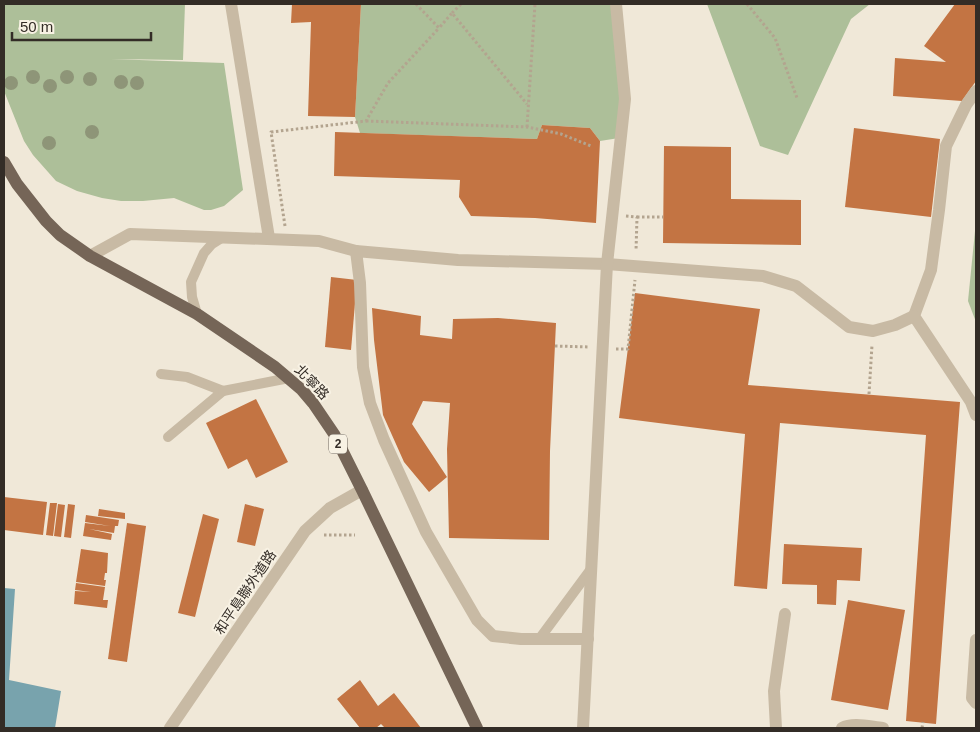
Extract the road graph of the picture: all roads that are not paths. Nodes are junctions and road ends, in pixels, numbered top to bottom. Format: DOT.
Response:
graph roads {
  1 [pos="231,4"];
  2 [pos="616,4"];
  3 [pos="976,91"];
  4 [pos="4,162"];
  5 [pos="223,237"];
  6 [pos="269,238"];
  7 [pos="356,251"];
  8 [pos="90,256"];
  9 [pos="608,264"];
  10 [pos="197,314"];
  11 [pos="914,316"];
  12 [pos="161,374"];
  13 [pos="289,378"];
  14 [pos="223,391"];
  15 [pos="976,415"];
  16 [pos="168,437"];
  17 [pos="362,490"];
  18 [pos="591,569"];
  19 [pos="785,614"];
  20 [pos="540,638"];
  21 [pos="588,639"];
  22 [pos="976,640"];
  23 [pos="976,703"];
  24 [pos="170,728"];
  25 [pos="477,728"];
  26 [pos="583,728"];
  27 [pos="776,728"];
  28 [pos="842,728"];
  29 [pos="883,728"];
  1 -- 6 [label="street"];
  2 -- 9 [label="street"];
  3 -- 11 [label="street"];
  4 -- 8 [label="main road, 北寧路 / 2"];
  5 -- 6 [label="street"];
  5 -- 8 [label="street"];
  5 -- 10 [label="lane"];
  6 -- 7 [label="street"];
  7 -- 9 [label="street"];
  7 -- 20 [label="street"];
  8 -- 10 [label="main road, 北寧路 / 2"];
  9 -- 11 [label="street"];
  9 -- 18 [label="street"];
  10 -- 13 [label="main road, 北寧路 / 2"];
  11 -- 15 [label="street"];
  12 -- 14 [label="lane"];
  13 -- 14 [label="lane"];
  13 -- 17 [label="main road, 北寧路 / 2"];
  14 -- 16 [label="lane"];
  17 -- 24 [label="street, 和平島聯外道路"];
  17 -- 25 [label="main road, 北寧路 / 2"];
  18 -- 20 [label="lane"];
  18 -- 21 [label="street"];
  19 -- 27 [label="street"];
  20 -- 21 [label="street"];
  21 -- 26 [label="street"];
  22 -- 23 [label="street"];
  28 -- 29 [label="street"];
}
